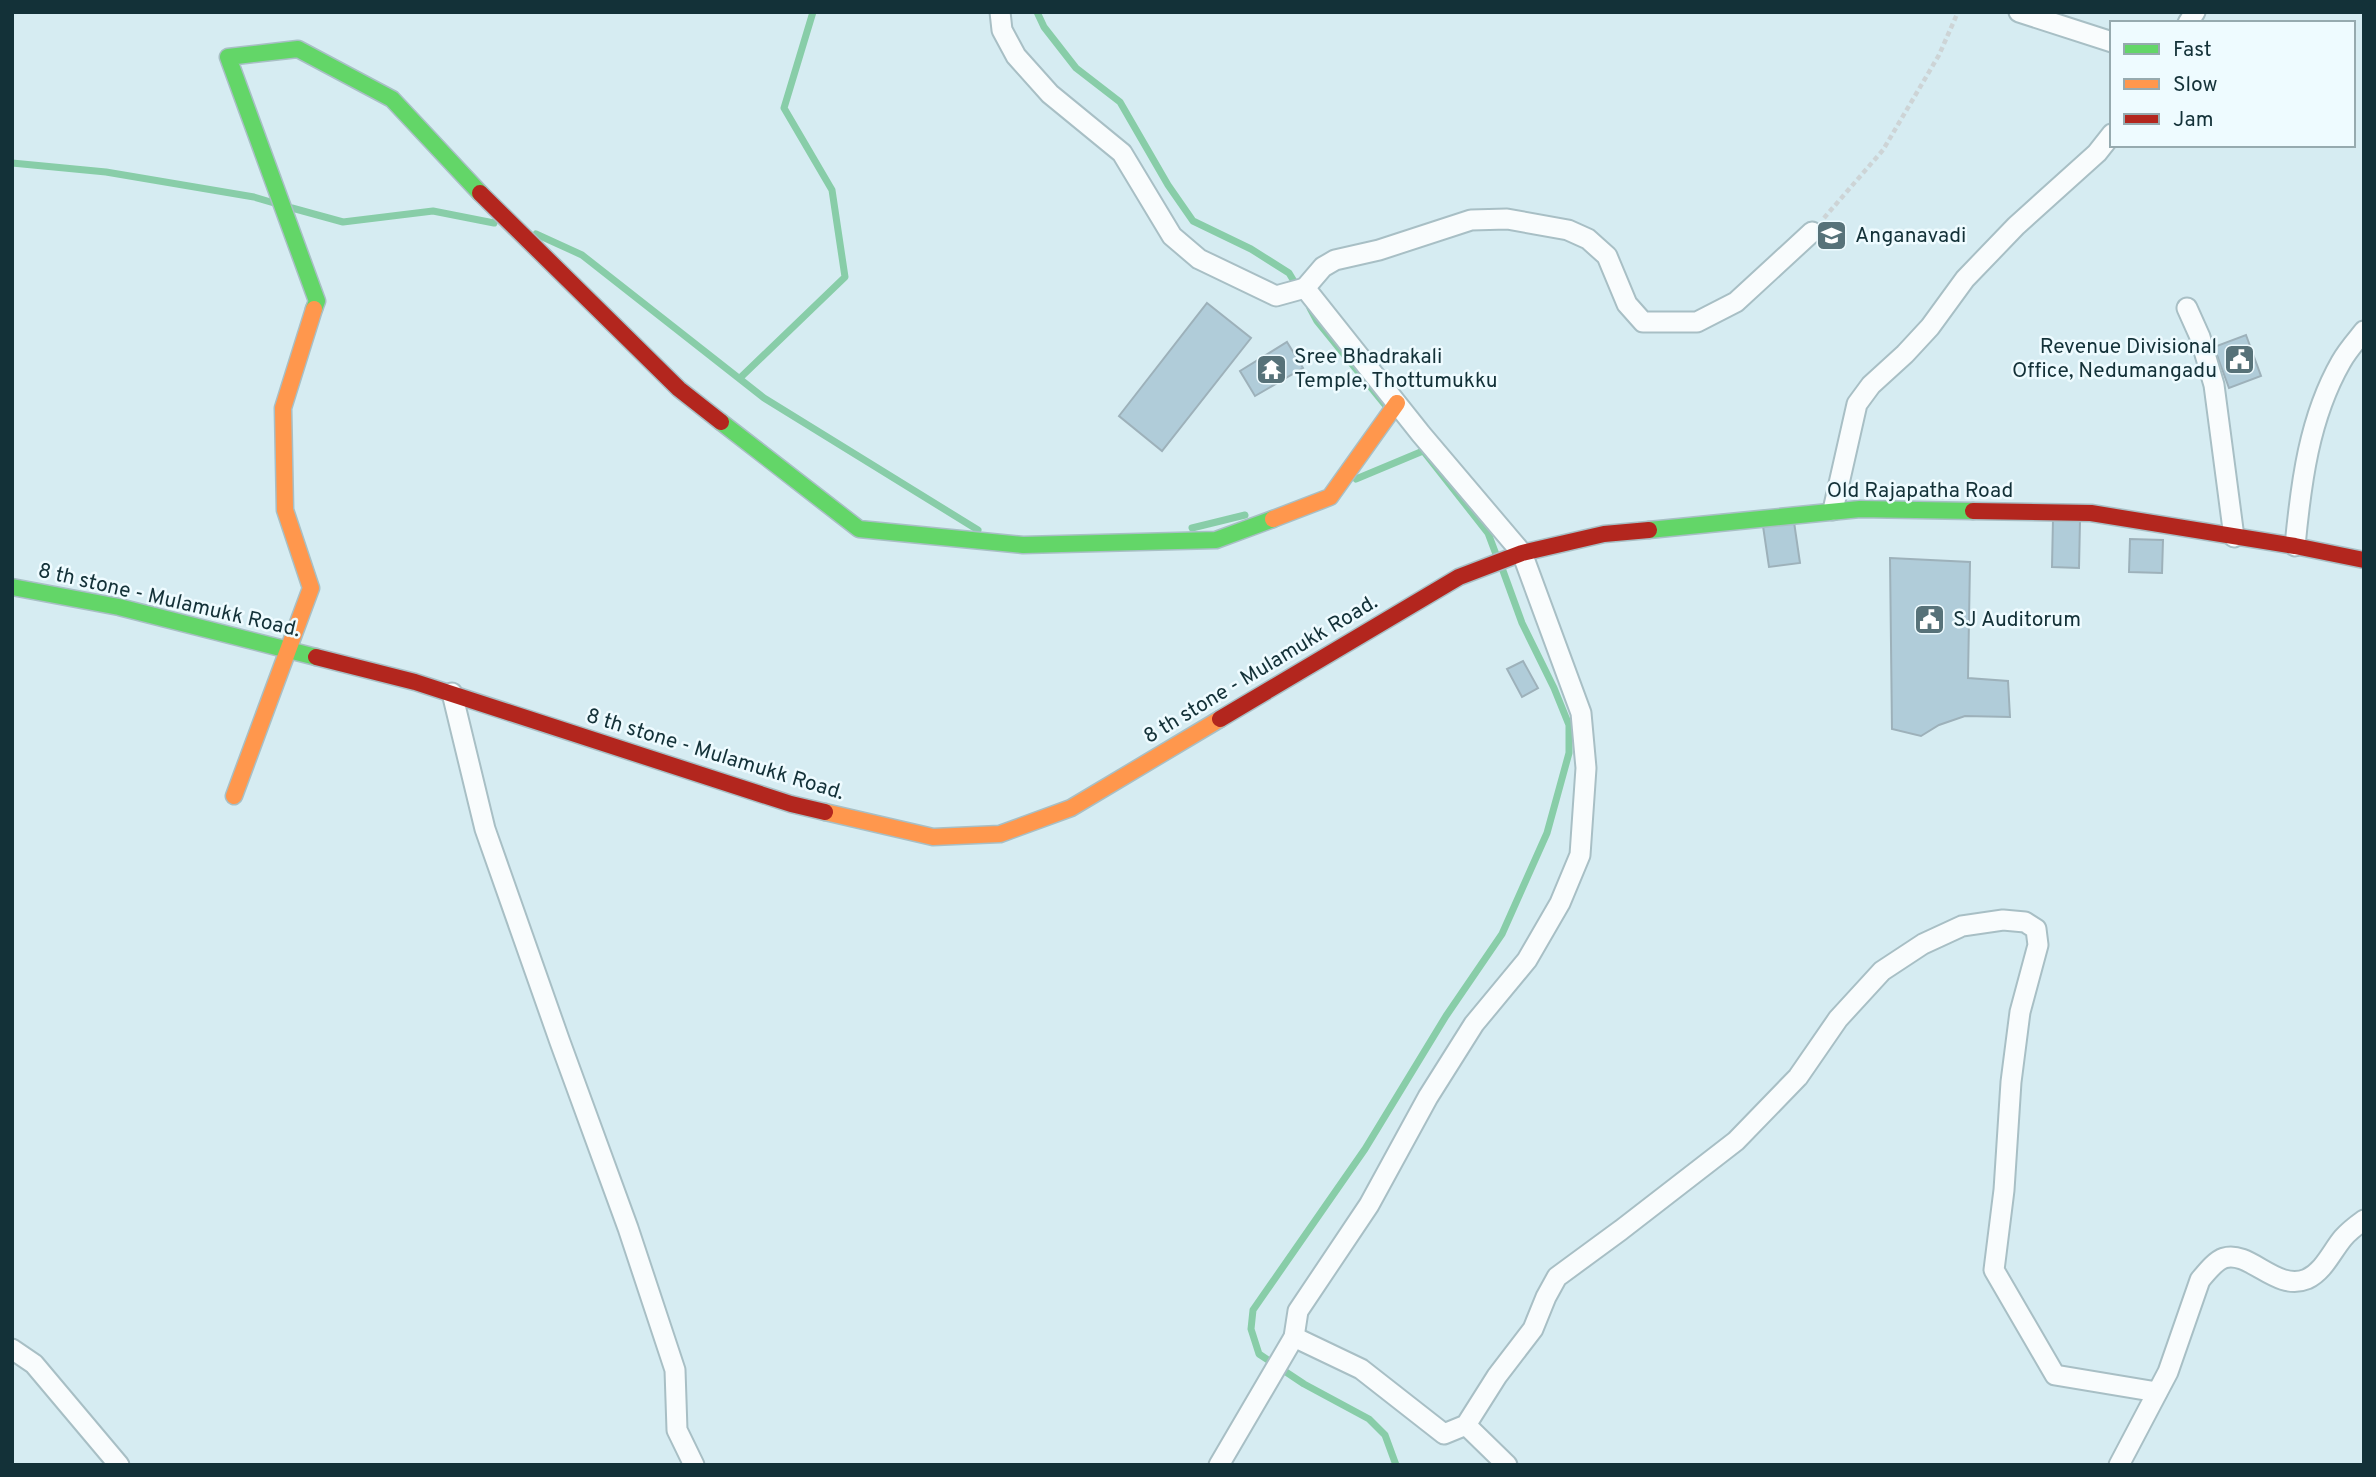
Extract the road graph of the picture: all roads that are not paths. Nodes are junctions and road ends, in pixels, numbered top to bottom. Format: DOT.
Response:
graph roads {
  1 [pos="1000,12"];
  2 [pos="2019,12"];
  3 [pos="2110,41"];
  4 [pos="2110,137"];
  5 [pos="1812,232"];
  6 [pos="1305,288"];
  7 [pos="2187,308"];
  8 [pos="2364,331"];
  9 [pos="1397,404"];
  10 [pos="1833,510"];
  11 [pos="2234,537"];
  12 [pos="2295,546"];
  13 [pos="1518,555"];
  14 [pos="2364,560"];
  15 [pos="1479,569"];
  16 [pos="12,587"];
  17 [pos="287,649"];
  18 [pos="452,694"];
  19 [pos="234,796"];
  20 [pos="2364,1220"];
  21 [pos="12,1349"];
  22 [pos="1286,1353"];
  23 [pos="2157,1392"];
  24 [pos="1466,1425"];
  25 [pos="119,1465"];
  26 [pos="694,1465"];
  27 [pos="1219,1465"];
  28 [pos="1507,1465"];
  29 [pos="2119,1465"];
  1 -- 6 [label="street"];
  2 -- 3 [label="street"];
  4 -- 10 [label="street"];
  5 -- 6 [label="street"];
  6 -- 9 [label="street"];
  7 -- 11 [label="street"];
  8 -- 12 [label="street"];
  9 -- 13 [label="street"];
  9 -- 17 [label="main road"];
  10 -- 11 [label="main road, Old Rajapatha Road"];
  10 -- 13 [label="main road, Old Rajapatha Road"];
  11 -- 12 [label="main road, Old Rajapatha Road"];
  12 -- 14 [label="main road, Old Rajapatha Road"];
  13 -- 15 [label="main road, Old Rajapatha Road"];
  13 -- 22 [label="street"];
  15 -- 18 [label="main road, 8 th stone - Mulamukk Road."];
  16 -- 17 [label="main road, 8 th stone - Mulamukk Road."];
  17 -- 18 [label="main road, 8 th stone - Mulamukk Road."];
  17 -- 19 [label="main road"];
  18 -- 26 [label="street"];
  20 -- 23 [label="street"];
  21 -- 25 [label="street"];
  22 -- 24 [label="street"];
  22 -- 27 [label="street"];
  23 -- 24 [label="street"];
  23 -- 29 [label="street"];
  24 -- 28 [label="street"];
}
